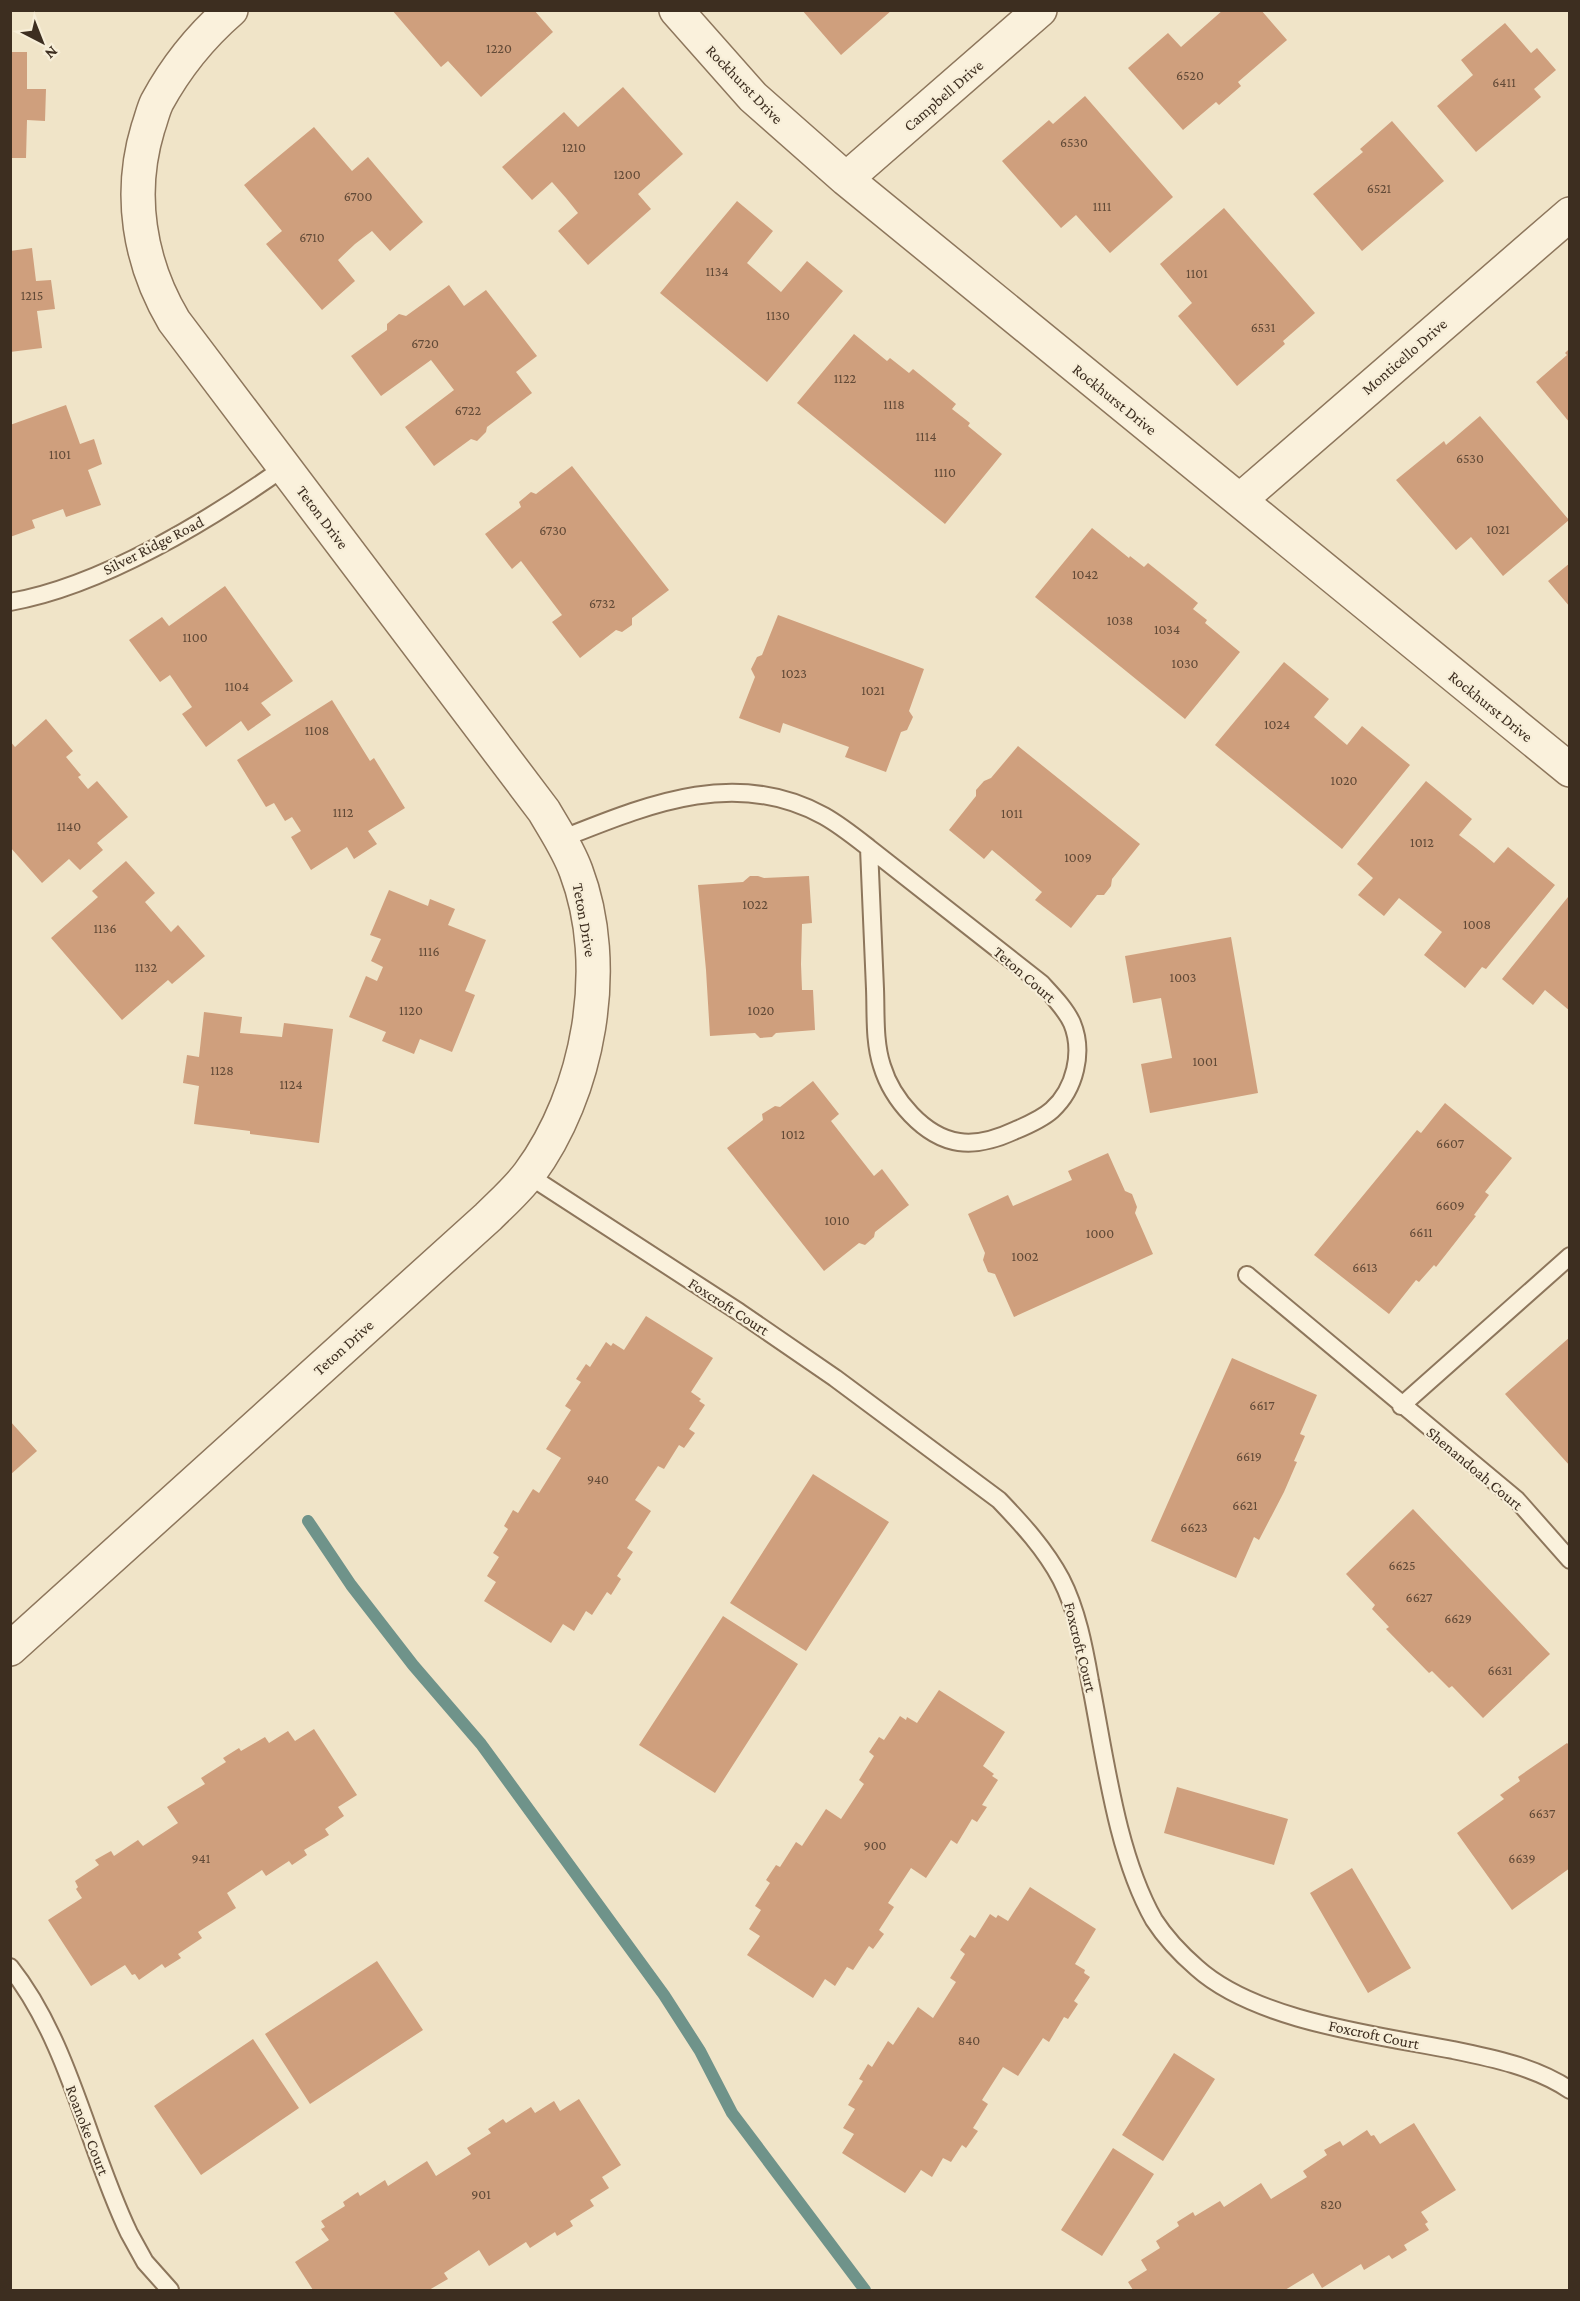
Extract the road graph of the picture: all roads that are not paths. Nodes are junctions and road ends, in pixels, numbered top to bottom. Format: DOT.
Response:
graph roads {
  1 [pos="231,10"];
  2 [pos="676,10"];
  3 [pos="1040,10"];
  4 [pos="846,179"];
  5 [pos="1569,214"];
  6 [pos="286,466"];
  7 [pos="1240,500"];
  8 [pos="10,602"];
  9 [pos="1569,770"];
  10 [pos="561,839"];
  11 [pos="869,848"];
  12 [pos="528,1175"];
  13 [pos="1569,1256"];
  14 [pos="1247,1275"];
  15 [pos="1401,1406"];
  16 [pos="1569,1560"];
  17 [pos="10,1649"];
  18 [pos="10,1966"];
  19 [pos="1569,2090"];
  20 [pos="170,2290"];
  1 -- 6 [label="street, Teton Drive"];
  2 -- 4 [label="street, Rockhurst Drive"];
  3 -- 4 [label="street, Campbell Drive"];
  4 -- 7 [label="street, Rockhurst Drive"];
  5 -- 7 [label="street, Monticello Drive"];
  6 -- 8 [label="lane, Silver Ridge Road"];
  6 -- 10 [label="street, Teton Drive"];
  7 -- 9 [label="street, Rockhurst Drive"];
  10 -- 11 [label="lane, Teton Court"];
  10 -- 12 [label="street, Teton Drive"];
  11 -- 11 [label="lane, Teton Court"];
  12 -- 17 [label="street, Teton Drive"];
  12 -- 19 [label="lane, Foxcroft Court"];
  13 -- 15 [label="lane"];
  14 -- 15 [label="lane, Shenandoah Court"];
  15 -- 16 [label="lane, Shenandoah Court"];
  18 -- 20 [label="lane, Roanoke Court"];
}
